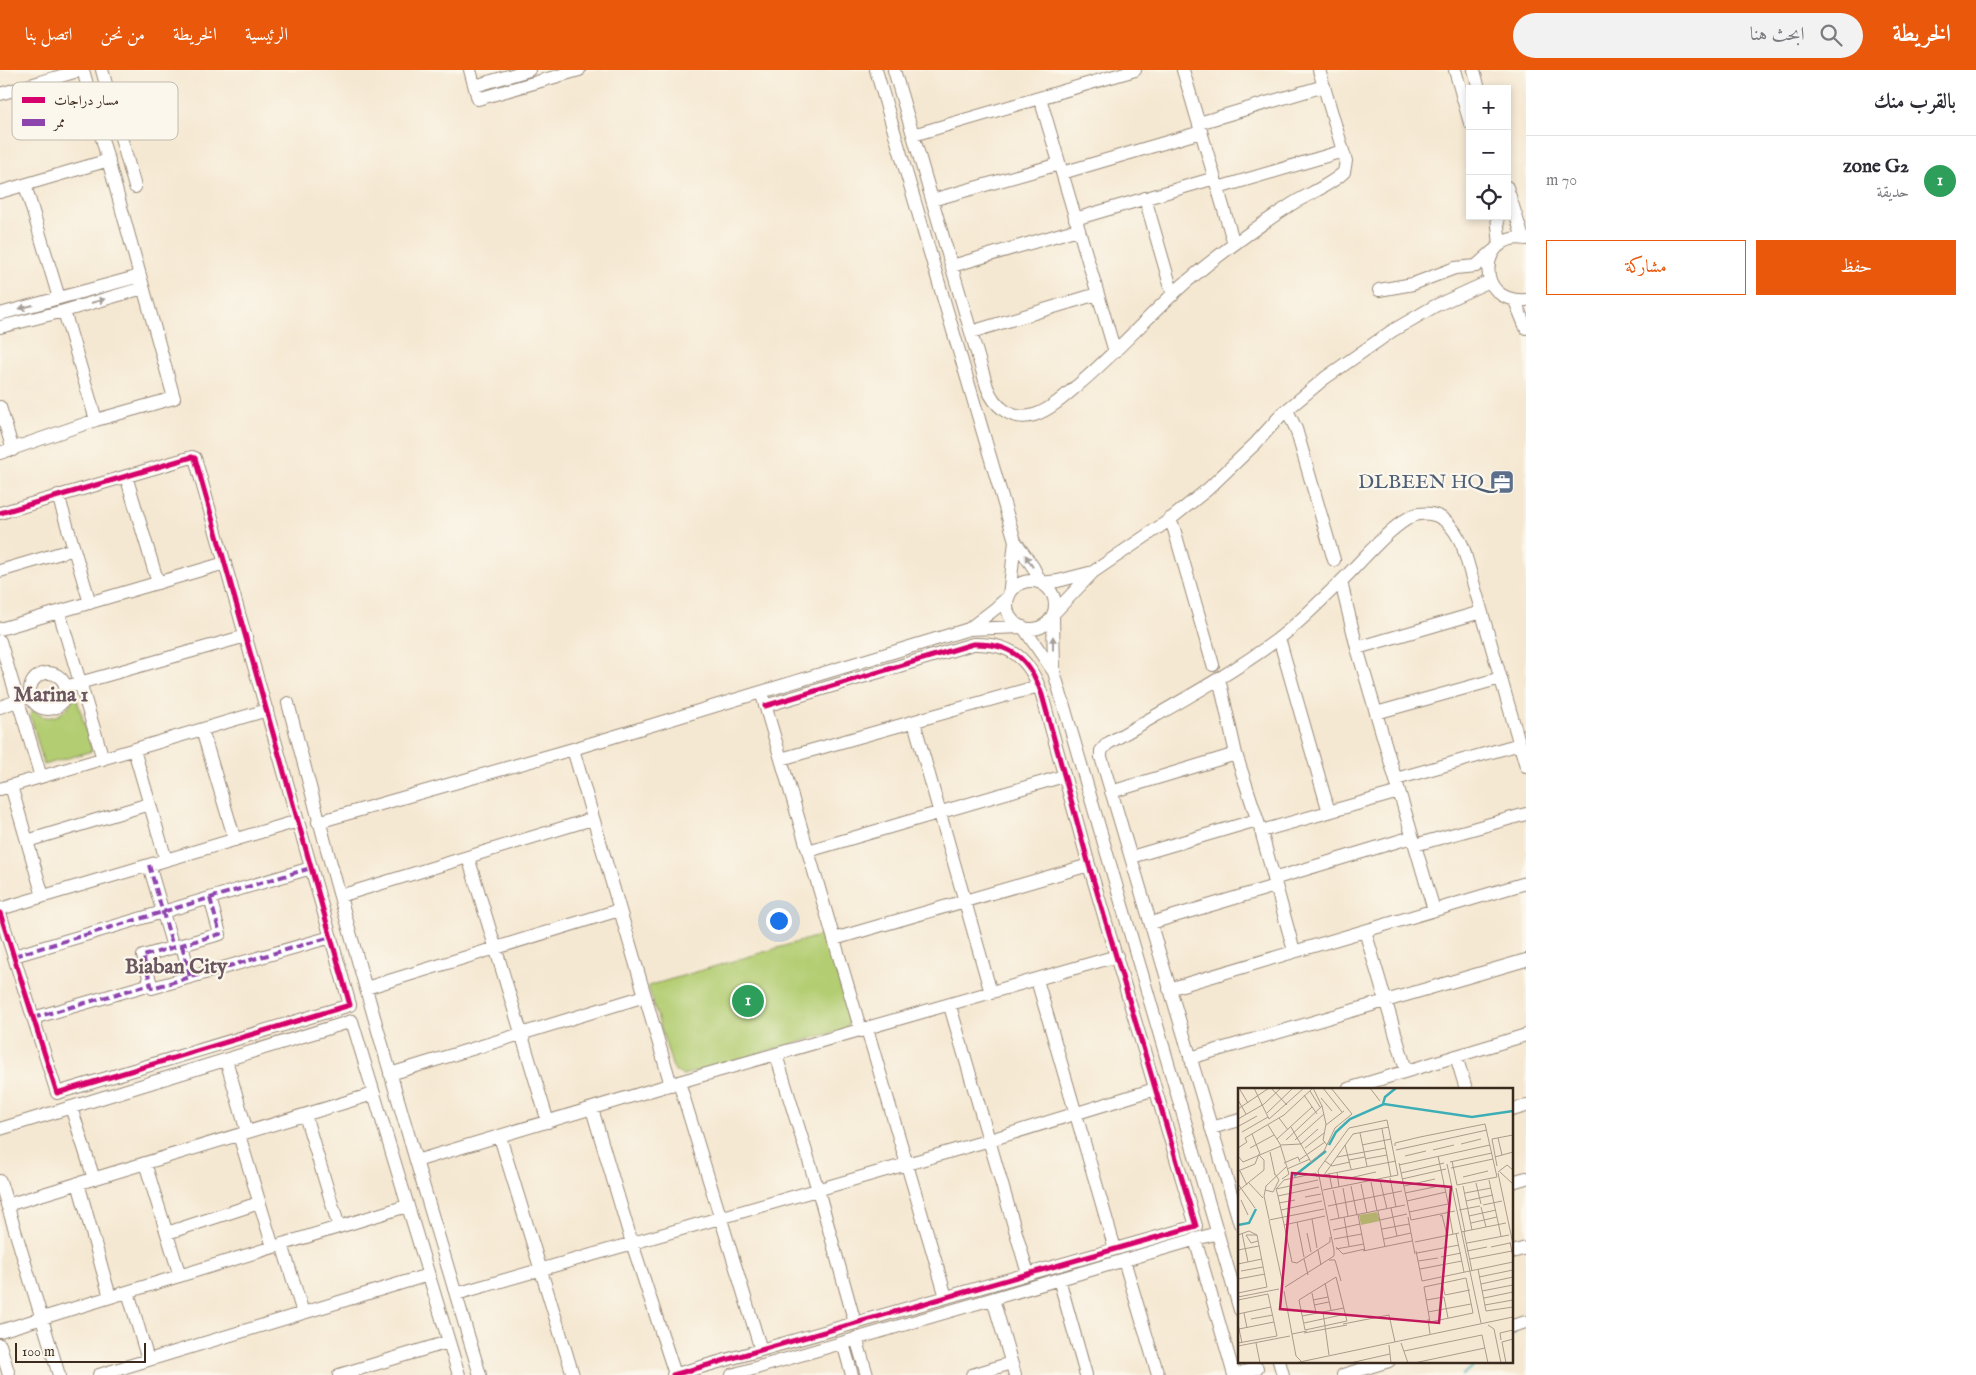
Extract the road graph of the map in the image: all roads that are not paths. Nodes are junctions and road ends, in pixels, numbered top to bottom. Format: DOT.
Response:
graph roads {
  1 [pos="82,70"];
  2 [pos="470,70"];
  3 [pos="482,70"];
  4 [pos="529,70"];
  5 [pos="580,70"];
  6 [pos="876,70"];
  7 [pos="894,70"];
  8 [pos="1135,70"];
  9 [pos="1183,70"];
  10 [pos="1319,70"];
  11 [pos="1454,70"];
  12 [pos="1474,70"];
  13 [pos="1108,74"];
  14 [pos="41,82"];
  15 [pos="86,82"];
  16 [pos="480,84"];
  17 [pos="1478,85"];
  18 [pos="1324,86"];
  19 [pos="12,90"];
  20 [pos="0,94"];
  21 [pos="1040,98"];
  22 [pos="1466,110"];
  23 [pos="1200,127"];
  24 [pos="913,135"];
  25 [pos="103,140"];
  26 [pos="122,140"];
  27 [pos="1343,151"];
  28 [pos="109,160"];
  29 [pos="1060,168"];
  30 [pos="1216,183"];
  31 [pos="25,185"];
  32 [pos="135,187"];
  33 [pos="0,192"];
  34 [pos="1145,198"];
  35 [pos="1511,198"];
  36 [pos="932,200"];
  37 [pos="1497,220"];
  38 [pos="1077,224"];
  39 [pos="1524,239"];
  40 [pos="1234,244"];
  41 [pos="1497,248"];
  42 [pos="952,266"];
  43 [pos="1490,280"];
  44 [pos="142,282"];
  45 [pos="1379,290"];
  46 [pos="1098,294"];
  47 [pos="1173,295"];
  48 [pos="59,298"];
  49 [pos="1521,300"];
  50 [pos="64,311"];
  51 [pos="0,314"];
  52 [pos="0,327"];
  53 [pos="1526,328"];
  54 [pos="971,332"];
  55 [pos="1114,352"];
  56 [pos="0,407"];
  57 [pos="1287,410"];
  58 [pos="96,420"];
  59 [pos="3,452"];
  60 [pos="126,476"];
  61 [pos="58,496"];
  62 [pos="0,513"];
  63 [pos="1169,520"];
  64 [pos="1015,541"];
  65 [pos="74,549"];
  66 [pos="1334,560"];
  67 [pos="225,563"];
  68 [pos="0,571"];
  69 [pos="1093,572"];
  70 [pos="1341,582"];
  71 [pos="158,583"];
  72 [pos="1041,583"];
  73 [pos="1009,596"];
  74 [pos="90,603"];
  75 [pos="60,612"];
  76 [pos="1481,612"];
  77 [pos="1054,613"];
  78 [pos="1022,627"];
  79 [pos="969,629"];
  80 [pos="0,630"];
  81 [pos="246,636"];
  82 [pos="1279,638"];
  83 [pos="0,641"];
  84 [pos="1357,648"];
  85 [pos="1212,665"];
  86 [pos="1054,672"];
  87 [pos="1219,678"];
  88 [pos="1501,678"];
  89 [pos="80,682"];
  90 [pos="1039,686"];
  91 [pos="65,687"];
  92 [pos="761,692"];
  93 [pos="25,699"];
  94 [pos="288,703"];
  95 [pos="765,706"];
  96 [pos="0,707"];
  97 [pos="267,710"];
  98 [pos="1376,713"];
  99 [pos="914,722"];
  100 [pos="202,730"];
  101 [pos="1520,744"];
  102 [pos="573,749"];
  103 [pos="134,750"];
  104 [pos="1236,754"];
  105 [pos="103,759"];
  106 [pos="781,759"];
  107 [pos="1526,766"];
  108 [pos="1064,776"];
  109 [pos="41,777"];
  110 [pos="1396,779"];
  111 [pos="6,788"];
  112 [pos="1112,792"];
  113 [pos="1399,792"];
  114 [pos="149,804"];
  115 [pos="940,812"];
  116 [pos="1329,812"];
  117 [pos="1526,814"];
  118 [pos="592,819"];
  119 [pos="298,822"];
  120 [pos="318,822"];
  121 [pos="1259,825"];
  122 [pos="27,840"];
  123 [pos="235,840"];
  124 [pos="1414,841"];
  125 [pos="808,851"];
  126 [pos="468,857"];
  127 [pos="1131,857"];
  128 [pos="166,860"];
  129 [pos="1089,864"];
  130 [pos="149,865"];
  131 [pos="312,868"];
  132 [pos="1274,882"];
  133 [pos="1526,883"];
  134 [pos="43,896"];
  135 [pos="340,896"];
  136 [pos="210,898"];
  137 [pos="965,900"];
  138 [pos="0,909"];
  139 [pos="619,910"];
  140 [pos="1434,910"];
  141 [pos="163,912"];
  142 [pos="0,913"];
  143 [pos="1151,923"];
  144 [pos="1365,932"];
  145 [pos="331,938"];
  146 [pos="834,939"];
  147 [pos="177,946"];
  148 [pos="496,948"];
  149 [pos="1294,951"];
  150 [pos="14,956"];
  151 [pos="1117,956"];
  152 [pos="1526,960"];
  153 [pos="190,977"];
  154 [pos="1037,980"];
  155 [pos="151,984"];
  156 [pos="366,988"];
  157 [pos="1169,989"];
  158 [pos="991,993"];
  159 [pos="645,996"];
  160 [pos="1384,1003"];
  161 [pos="950,1006"];
  162 [pos="33,1018"];
  163 [pos="864,1030"];
  164 [pos="522,1034"];
  165 [pos="1526,1035"];
  166 [pos="776,1055"];
  167 [pos="1456,1056"];
  168 [pos="1190,1058"];
  169 [pos="226,1060"];
  170 [pos="1406,1070"];
  171 [pos="390,1074"];
  172 [pos="675,1084"];
  173 [pos="1353,1088"];
  174 [pos="1466,1088"];
  175 [pos="1155,1089"];
  176 [pos="373,1094"];
  177 [pos="71,1107"];
  178 [pos="592,1109"];
  179 [pos="1076,1114"];
  180 [pos="305,1115"];
  181 [pos="1238,1121"];
  182 [pos="548,1122"];
  183 [pos="1210,1128"];
  184 [pos="0,1129"];
  185 [pos="243,1133"];
  186 [pos="500,1138"];
  187 [pos="990,1140"];
  188 [pos="416,1161"];
  189 [pos="145,1163"];
  190 [pos="908,1163"];
  191 [pos="94,1179"];
  192 [pos="0,1181"];
  193 [pos="78,1183"];
  194 [pos="818,1190"];
  195 [pos="1235,1192"];
  196 [pos="259,1203"];
  197 [pos="7,1205"];
  198 [pos="407,1206"];
  199 [pos="1238,1211"];
  200 [pos="720,1217"];
  201 [pos="339,1227"];
  202 [pos="167,1232"];
  203 [pos="1217,1233"];
  204 [pos="1195,1240"];
  205 [pos="632,1243"];
  206 [pos="277,1246"];
  207 [pos="1115,1248"];
  208 [pos="1124,1260"];
  209 [pos="542,1270"];
  210 [pos="428,1274"];
  211 [pos="1028,1274"];
  212 [pos="180,1276"];
  213 [pos="1059,1279"];
  214 [pos="128,1292"];
  215 [pos="456,1294"];
  216 [pos="110,1297"];
  217 [pos="946,1297"];
  218 [pos="993,1298"];
  219 [pos="1238,1303"];
  220 [pos="303,1313"];
  221 [pos="42,1318"];
  222 [pos="854,1323"];
  223 [pos="0,1331"];
  224 [pos="856,1338"];
  225 [pos="448,1342"];
  226 [pos="843,1343"];
  227 [pos="0,1345"];
  228 [pos="761,1350"];
  229 [pos="148,1360"];
  230 [pos="1279,1362"];
  231 [pos="1386,1362"];
  232 [pos="1257,1368"];
  233 [pos="1013,1369"];
  234 [pos="134,1370"];
  235 [pos="9,1375"];
  236 [pos="60,1375"];
  237 [pos="99,1375"];
  238 [pos="339,1375"];
  239 [pos="458,1375"];
  240 [pos="480,1375"];
  241 [pos="573,1375"];
  242 [pos="674,1375"];
  243 [pos="732,1375"];
  244 [pos="852,1375"];
  245 [pos="867,1375"];
  246 [pos="972,1375"];
  247 [pos="1086,1375"];
  248 [pos="1158,1375"];
  249 [pos="1234,1375"];
  250 [pos="1283,1375"];
  251 [pos="1343,1375"];
  1 -- 14 [label="street"];
  1 -- 15 [label="street"];
  2 -- 16 [label="street"];
  3 -- 16 [label="street"];
  4 -- 16 [label="street"];
  5 -- 16 [label="street"];
  6 -- 64 [label="street"];
  7 -- 24 [label="street"];
  8 -- 13 [label="street"];
  9 -- 23 [label="street"];
  10 -- 18 [label="street"];
  11 -- 22 [label="street"];
  12 -- 17 [label="street"];
  13 -- 21 [label="street"];
  18 -- 23 [label="street"];
  18 -- 27 [label="street"];
  19 -- 20 [label="street"];
  21 -- 24 [label="street"];
  21 -- 29 [label="street"];
  23 -- 29 [label="street"];
  23 -- 30 [label="street"];
  24 -- 36 [label="street"];
  25 -- 28 [label="street"];
  26 -- 32 [label="street"];
  27 -- 30 [label="street"];
  27 -- 40 [label="street"];
  28 -- 31 [label="street"];
  28 -- 44 [label="street"];
  29 -- 36 [label="street"];
  29 -- 38 [label="street"];
  30 -- 34 [label="street"];
  30 -- 40 [label="street"];
  31 -- 33 [label="street"];
  31 -- 48 [label="street"];
  34 -- 38 [label="street"];
  34 -- 47 [label="street"];
  35 -- 39 [label="street"];
  36 -- 42 [label="street"];
  37 -- 41 [label="street"];
  38 -- 42 [label="street"];
  38 -- 46 [label="street"];
  39 -- 41 [label="street"];
  40 -- 47 [label="street"];
  41 -- 43 [label="street"];
  41 -- 45 [label="street"];
  42 -- 54 [label="street"];
  43 -- 49 [label="street"];
  43 -- 57 [label="street"];
  44 -- 48 [label="street"];
  50 -- 44 [label="street, one-way"];
  44 -- 58 [label="street"];
  46 -- 54 [label="street"];
  46 -- 55 [label="street"];
  47 -- 55 [label="street"];
  48 -- 51 [label="street, one-way"];
  49 -- 53 [label="street"];
  50 -- 52 [label="street"];
  50 -- 58 [label="street"];
  54 -- 55 [label="street"];
  56 -- 59 [label="street"];
  57 -- 63 [label="street"];
  57 -- 66 [label="street"];
  58 -- 59 [label="street"];
  60 -- 61 [label="street"];
  60 -- 67 [label="street"];
  60 -- 71 [label="street"];
  61 -- 62 [label="street"];
  61 -- 65 [label="street"];
  63 -- 69 [label="street"];
  63 -- 85 [label="street"];
  72 -- 64 [label="street, one-way"];
  64 -- 73 [label="street"];
  65 -- 68 [label="street"];
  65 -- 74 [label="street"];
  67 -- 71 [label="street"];
  67 -- 81 [label="street"];
  69 -- 72 [label="street"];
  69 -- 77 [label="street"];
  70 -- 76 [label="street"];
  70 -- 82 [label="street"];
  70 -- 84 [label="street"];
  71 -- 74 [label="street"];
  72 -- 73 [label="street"];
  72 -- 77 [label="street"];
  73 -- 78 [label="street"];
  73 -- 79 [label="street"];
  74 -- 75 [label="street"];
  75 -- 80 [label="street"];
  75 -- 89 [label="street"];
  76 -- 84 [label="street"];
  76 -- 88 [label="street"];
  77 -- 78 [label="street"];
  86 -- 77 [label="street, one-way"];
  78 -- 79 [label="street"];
  78 -- 86 [label="street"];
  79 -- 92 [label="street"];
  81 -- 89 [label="street"];
  81 -- 97 [label="street"];
  82 -- 87 [label="street"];
  82 -- 116 [label="street"];
  83 -- 93 [label="street"];
  84 -- 98 [label="street"];
  86 -- 203 [label="street"];
  87 -- 104 [label="street"];
  87 -- 112 [label="street"];
  88 -- 98 [label="street"];
  88 -- 101 [label="street"];
  89 -- 91 [label="street"];
  89 -- 105 [label="street"];
  90 -- 95 [label="street"];
  90 -- 99 [label="street"];
  90 -- 108 [label="street"];
  91 -- 93 [label="street"];
  91 -- 93 [label="street"];
  92 -- 95 [label="street"];
  92 -- 102 [label="street"];
  93 -- 96 [label="street"];
  93 -- 109 [label="street"];
  94 -- 120 [label="street"];
  95 -- 106 [label="street"];
  97 -- 100 [label="street"];
  97 -- 119 [label="street"];
  98 -- 110 [label="street"];
  99 -- 106 [label="street"];
  99 -- 115 [label="street"];
  100 -- 103 [label="street"];
  100 -- 123 [label="street"];
  101 -- 107 [label="street"];
  101 -- 110 [label="street"];
  102 -- 118 [label="street"];
  102 -- 120 [label="street"];
  103 -- 105 [label="street"];
  103 -- 114 [label="street"];
  104 -- 112 [label="street"];
  104 -- 121 [label="street"];
  105 -- 109 [label="street"];
  106 -- 125 [label="street"];
  108 -- 115 [label="street"];
  108 -- 129 [label="street"];
  109 -- 111 [label="street"];
  110 -- 113 [label="street"];
  111 -- 122 [label="street"];
  112 -- 127 [label="street"];
  113 -- 116 [label="street"];
  113 -- 124 [label="street"];
  114 -- 122 [label="street"];
  114 -- 128 [label="street"];
  115 -- 125 [label="street"];
  115 -- 137 [label="street"];
  116 -- 121 [label="street"];
  117 -- 124 [label="street"];
  118 -- 126 [label="street"];
  118 -- 139 [label="street"];
  119 -- 123 [label="street"];
  119 -- 131 [label="street"];
  120 -- 135 [label="street"];
  121 -- 127 [label="street"];
  121 -- 132 [label="street"];
  122 -- 134 [label="street"];
  123 -- 128 [label="street"];
  124 -- 132 [label="street"];
  124 -- 140 [label="street"];
  125 -- 146 [label="street"];
  126 -- 135 [label="street"];
  126 -- 148 [label="street"];
  127 -- 143 [label="street"];
  128 -- 130 [label="street"];
  129 -- 137 [label="street"];
  129 -- 151 [label="street"];
  130 -- 134 [label="street"];
  130 -- 141 [label="street"];
  131 -- 136 [label="street"];
  131 -- 145 [label="street"];
  132 -- 143 [label="street"];
  132 -- 149 [label="street"];
  133 -- 140 [label="street"];
  134 -- 138 [label="street"];
  135 -- 156 [label="street"];
  136 -- 141 [label="street"];
  136 -- 147 [label="street"];
  137 -- 146 [label="street"];
  137 -- 158 [label="street"];
  139 -- 148 [label="street"];
  139 -- 159 [label="street"];
  140 -- 144 [label="street"];
  141 -- 147 [label="street"];
  141 -- 150 [label="street"];
  142 -- 150 [label="street"];
  143 -- 157 [label="street"];
  144 -- 149 [label="street"];
  144 -- 160 [label="street"];
  145 -- 153 [label="street"];
  145 -- 162 [label="street"];
  146 -- 163 [label="street"];
  147 -- 153 [label="street"];
  147 -- 155 [label="street"];
  148 -- 156 [label="street"];
  148 -- 164 [label="street"];
  149 -- 157 [label="street"];
  150 -- 162 [label="street"];
  151 -- 154 [label="street"];
  151 -- 175 [label="street"];
  152 -- 160 [label="street"];
  153 -- 155 [label="street"];
  154 -- 158 [label="street"];
  154 -- 179 [label="street"];
  155 -- 162 [label="street"];
  156 -- 171 [label="street"];
  157 -- 168 [label="street"];
  158 -- 161 [label="street"];
  159 -- 164 [label="street"];
  159 -- 172 [label="street"];
  160 -- 168 [label="street"];
  160 -- 170 [label="street"];
  161 -- 163 [label="street"];
  161 -- 187 [label="street"];
  163 -- 166 [label="street"];
  163 -- 190 [label="street"];
  164 -- 171 [label="street"];
  164 -- 182 [label="street"];
  165 -- 167 [label="street"];
  166 -- 172 [label="street"];
  166 -- 194 [label="street"];
  167 -- 170 [label="street"];
  167 -- 174 [label="street"];
  168 -- 183 [label="street"];
  169 -- 176 [label="street"];
  169 -- 177 [label="street"];
  169 -- 185 [label="street"];
  170 -- 173 [label="street"];
  171 -- 188 [label="street"];
  172 -- 178 [label="street"];
  172 -- 200 [label="street"];
  175 -- 179 [label="street"];
  175 -- 207 [label="street"];
  176 -- 180 [label="street"];
  176 -- 198 [label="street"];
  177 -- 184 [label="street"];
  177 -- 191 [label="street"];
  178 -- 182 [label="street"];
  178 -- 205 [label="street"];
  179 -- 187 [label="street"];
  179 -- 207 [label="street"];
  180 -- 185 [label="street"];
  180 -- 201 [label="street"];
  181 -- 183 [label="street"];
  182 -- 186 [label="street"];
  183 -- 195 [label="street"];
  185 -- 189 [label="street"];
  185 -- 196 [label="street"];
  186 -- 188 [label="street"];
  186 -- 209 [label="street"];
  187 -- 190 [label="street"];
  187 -- 211 [label="street"];
  188 -- 215 [label="street"];
  189 -- 191 [label="street"];
  189 -- 202 [label="street"];
  190 -- 194 [label="street"];
  190 -- 217 [label="street"];
  191 -- 193 [label="street"];
  192 -- 197 [label="street"];
  193 -- 197 [label="street"];
  193 -- 216 [label="street"];
  194 -- 200 [label="street"];
  194 -- 222 [label="street"];
  195 -- 199 [label="street"];
  196 -- 202 [label="street"];
  196 -- 206 [label="street"];
  197 -- 221 [label="street"];
  198 -- 201 [label="street"];
  198 -- 210 [label="street"];
  200 -- 205 [label="street"];
  200 -- 228 [label="street"];
  201 -- 206 [label="street"];
  202 -- 212 [label="street"];
  203 -- 204 [label="street"];
  203 -- 219 [label="street"];
  204 -- 208 [label="street"];
  204 -- 249 [label="street"];
  205 -- 209 [label="street"];
  205 -- 242 [label="street"];
  206 -- 212 [label="street"];
  206 -- 220 [label="street"];
  207 -- 211 [label="street"];
  208 -- 213 [label="street"];
  208 -- 248 [label="street"];
  209 -- 215 [label="street"];
  209 -- 241 [label="street"];
  210 -- 220 [label="street"];
  210 -- 225 [label="street"];
  211 -- 217 [label="street"];
  212 -- 214 [label="street"];
  213 -- 218 [label="street"];
  213 -- 247 [label="street"];
  214 -- 216 [label="street"];
  214 -- 229 [label="street"];
  215 -- 240 [label="street"];
  216 -- 221 [label="street"];
  217 -- 222 [label="street"];
  218 -- 224 [label="street"];
  218 -- 233 [label="street"];
  220 -- 229 [label="street"];
  221 -- 223 [label="street"];
  221 -- 236 [label="street"];
  222 -- 228 [label="street"];
  224 -- 226 [label="street"];
  224 -- 245 [label="street"];
  225 -- 238 [label="street"];
  225 -- 239 [label="street"];
  226 -- 243 [label="street"];
  226 -- 244 [label="street"];
  227 -- 235 [label="street"];
  228 -- 242 [label="street"];
  229 -- 234 [label="street"];
  230 -- 250 [label="street"];
  231 -- 251 [label="street"];
  232 -- 249 [label="street"];
  233 -- 246 [label="street"];
  234 -- 237 [label="street"];
}
